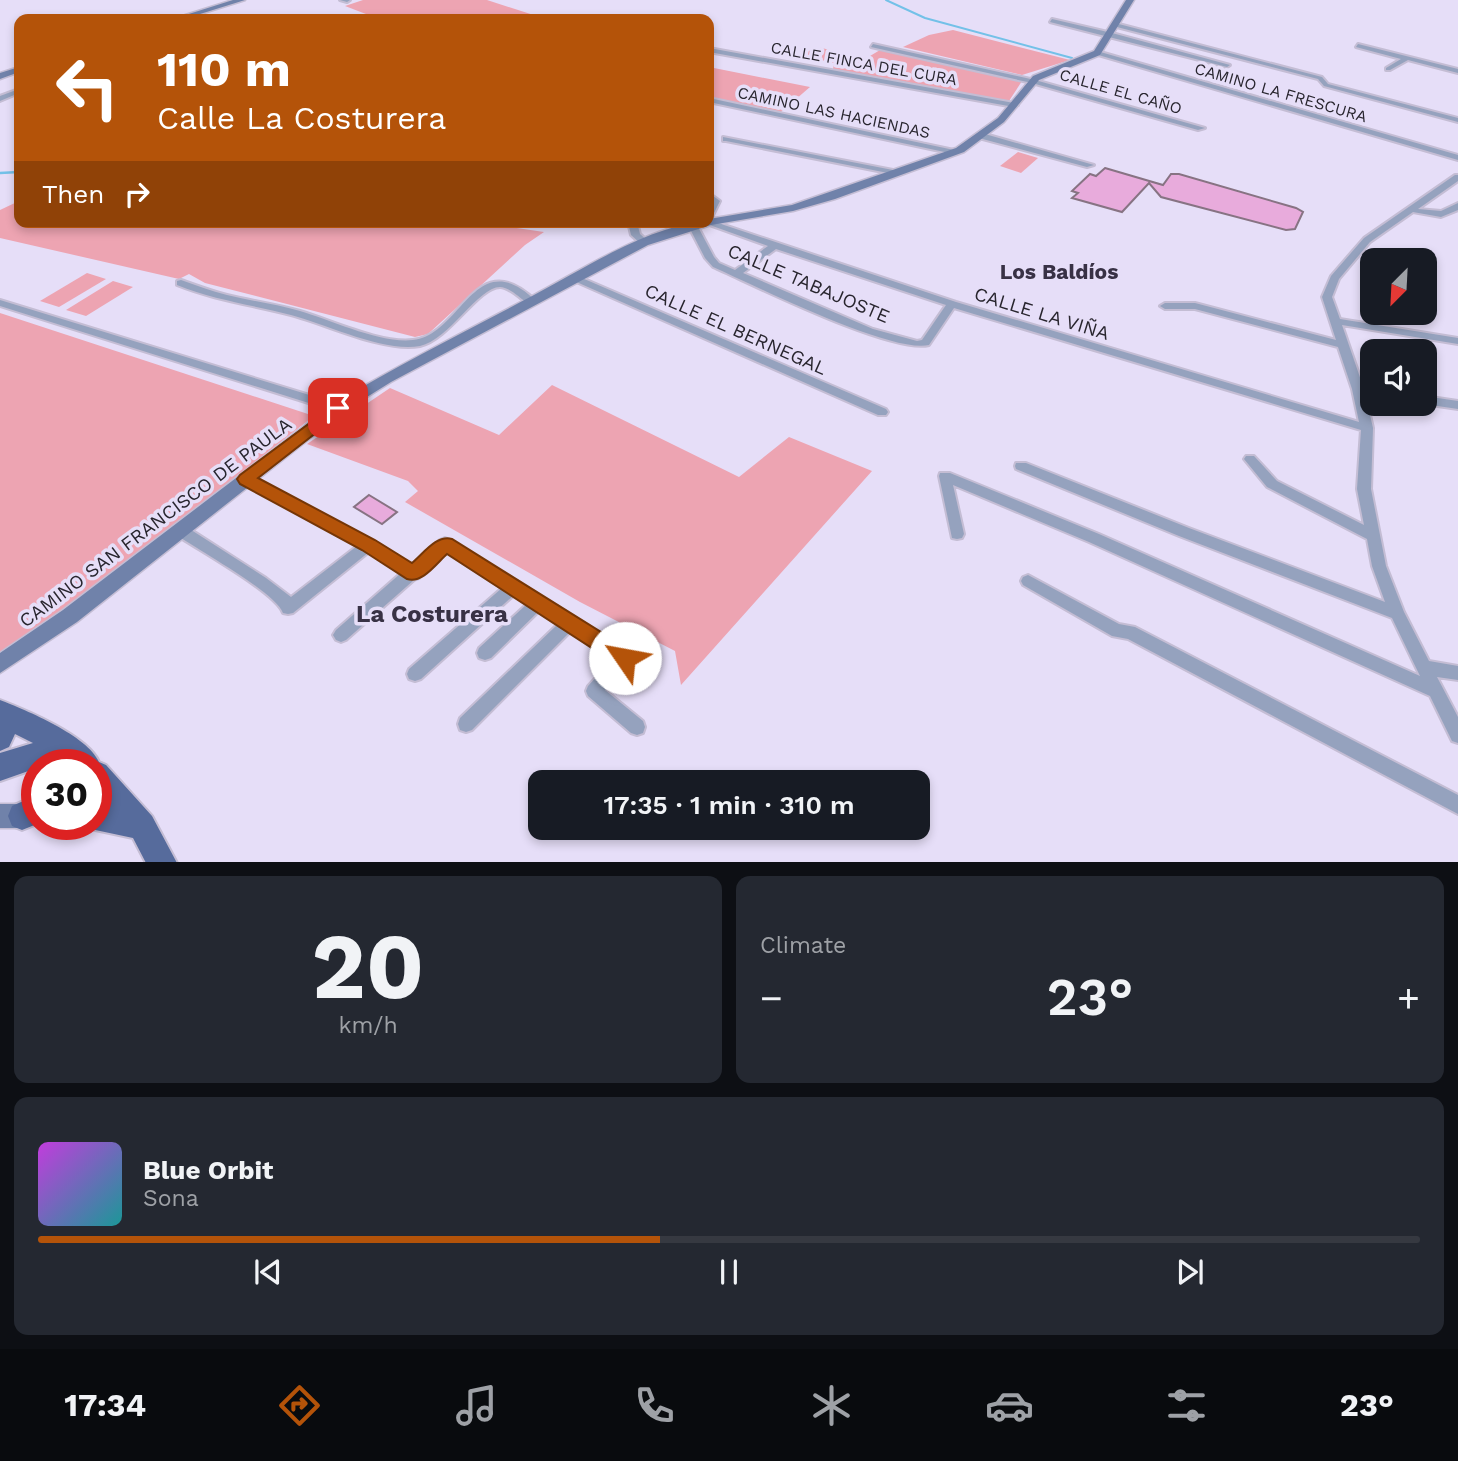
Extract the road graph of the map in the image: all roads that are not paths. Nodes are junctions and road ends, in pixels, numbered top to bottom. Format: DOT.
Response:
graph roads {
  1 [pos="232,0"];
  2 [pos="240,0"];
  3 [pos="1130,0"];
  4 [pos="196,14"];
  5 [pos="1052,21"];
  6 [pos="1112,31"];
  7 [pos="873,46"];
  8 [pos="1358,46"];
  9 [pos="714,51"];
  10 [pos="1097,53"];
  11 [pos="1408,58"];
  12 [pos="1448,62"];
  13 [pos="1458,64"];
  14 [pos="1227,65"];
  15 [pos="1388,69"];
  16 [pos="1458,71"];
  17 [pos="1032,81"];
  18 [pos="714,101"];
  19 [pos="1014,105"];
  20 [pos="1458,120"];
  21 [pos="1201,128"];
  22 [pos="982,136"];
  23 [pos="726,139"];
  24 [pos="954,152"];
  25 [pos="1458,158"];
  26 [pos="1090,165"];
  27 [pos="898,173"];
  28 [pos="1458,177"];
  29 [pos="1458,206"];
  30 [pos="1410,209"];
  31 [pos="714,220"];
  32 [pos="714,224"];
  33 [pos="634,228"];
  34 [pos="686,228"];
  35 [pos="707,228"];
  36 [pos="645,242"];
  37 [pos="775,245"];
  38 [pos="736,274"];
  39 [pos="575,278"];
  40 [pos="181,283"];
  41 [pos="531,301"];
  42 [pos="0,303"];
  43 [pos="952,304"];
  44 [pos="1165,306"];
  45 [pos="1335,321"];
  46 [pos="1458,341"];
  47 [pos="1343,345"];
  48 [pos="1358,390"];
  49 [pos="1437,402"];
  50 [pos="1458,405"];
  51 [pos="338,408"];
  52 [pos="882,412"];
  53 [pos="1367,428"];
  54 [pos="1250,459"];
  55 [pos="1021,466"];
  56 [pos="246,479"];
  57 [pos="180,530"];
  58 [pos="957,534"];
  59 [pos="1374,536"];
  60 [pos="368,545"];
  61 [pos="414,574"];
  62 [pos="1028,581"];
  63 [pos="513,587"];
  64 [pos="538,603"];
  65 [pos="287,605"];
  66 [pos="1397,613"];
  67 [pos="570,622"];
  68 [pos="341,635"];
  69 [pos="485,653"];
  70 [pos="0,664"];
  71 [pos="1425,668"];
  72 [pos="1458,673"];
  73 [pos="415,674"];
  74 [pos="1437,691"];
  75 [pos="0,712"];
  76 [pos="466,724"];
  77 [pos="1456,726"];
  78 [pos="637,727"];
  79 [pos="0,738"];
  80 [pos="61,749"];
  81 [pos="21,765"];
  82 [pos="0,766"];
  83 [pos="112,794"];
  84 [pos="1458,805"];
  85 [pos="112,818"];
  86 [pos="142,826"];
  87 [pos="161,862"];
  1 -- 2 [label="street"];
  2 -- 4 [label="main road"];
  3 -- 6 [label="main road"];
  5 -- 6 [label="street"];
  6 -- 10 [label="main road"];
  6 -- 14 [label="street"];
  6 -- 20 [label="street"];
  7 -- 17 [label="street"];
  8 -- 11 [label="street"];
  9 -- 19 [label="street, CALLE FINCA DEL CURA"];
  10 -- 17 [label="main road, CAMINO SAN FRANCISCO DE PAULA"];
  10 -- 25 [label="street, CAMINO LA FRESCURA"];
  11 -- 15 [label="street"];
  11 -- 16 [label="street"];
  12 -- 13 [label="street"];
  17 -- 19 [label="main road, CAMINO SAN FRANCISCO DE PAULA"];
  17 -- 21 [label="street, CALLE EL CAÑO"];
  18 -- 24 [label="street, CAMINO LAS HACIENDAS"];
  19 -- 22 [label="main road, CAMINO SAN FRANCISCO DE PAULA"];
  22 -- 24 [label="main road, CAMINO SAN FRANCISCO DE PAULA"];
  22 -- 26 [label="street"];
  23 -- 27 [label="street"];
  24 -- 27 [label="main road, CAMINO SAN FRANCISCO DE PAULA"];
  27 -- 31 [label="main road, CAMINO SAN FRANCISCO DE PAULA"];
  28 -- 30 [label="street"];
  29 -- 30 [label="street"];
  30 -- 45 [label="street"];
  32 -- 37 [label="street, CALLE LA VIÑA"];
  33 -- 36 [label="street"];
  34 -- 36 [label="main road, CAMINO SAN FRANCISCO DE PAULA"];
  35 -- 38 [label="street, CALLE TABAJOSTE"];
  36 -- 39 [label="main road, CAMINO SAN FRANCISCO DE PAULA"];
  37 -- 38 [label="street"];
  37 -- 43 [label="street, CALLE LA VIÑA"];
  38 -- 43 [label="street, CALLE TABAJOSTE"];
  39 -- 41 [label="main road, CAMINO SAN FRANCISCO DE PAULA"];
  39 -- 52 [label="street, CALLE EL BERNEGAL"];
  40 -- 41 [label="street"];
  41 -- 51 [label="main road, CAMINO SAN FRANCISCO DE PAULA"];
  42 -- 51 [label="street"];
  43 -- 53 [label="street, CALLE LA VIÑA"];
  44 -- 47 [label="street"];
  45 -- 46 [label="street"];
  45 -- 47 [label="street"];
  47 -- 48 [label="street"];
  48 -- 53 [label="street"];
  49 -- 50 [label="street"];
  51 -- 56 [label="main road, CAMINO SAN FRANCISCO DE PAULA"];
  53 -- 59 [label="street"];
  54 -- 59 [label="street"];
  55 -- 66 [label="street"];
  56 -- 57 [label="main road, CAMINO SAN FRANCISCO DE PAULA"];
  56 -- 60 [label="street"];
  57 -- 65 [label="street"];
  57 -- 70 [label="main road, CAMINO SAN FRANCISCO DE PAULA"];
  58 -- 74 [label="street"];
  59 -- 66 [label="street"];
  60 -- 61 [label="street"];
  60 -- 65 [label="street"];
  61 -- 63 [label="street"];
  61 -- 68 [label="street"];
  62 -- 84 [label="street"];
  63 -- 64 [label="street"];
  63 -- 73 [label="street"];
  64 -- 67 [label="street"];
  64 -- 69 [label="street"];
  66 -- 71 [label="street"];
  67 -- 76 [label="street"];
  67 -- 78 [label="street"];
  71 -- 72 [label="street"];
  71 -- 74 [label="street"];
  74 -- 77 [label="street"];
  75 -- 79 [label="main road"];
  75 -- 80 [label="main road"];
  81 -- 82 [label="main road"];
  83 -- 86 [label="main road"];
  85 -- 86 [label="main road"];
  86 -- 87 [label="main road"];
}
